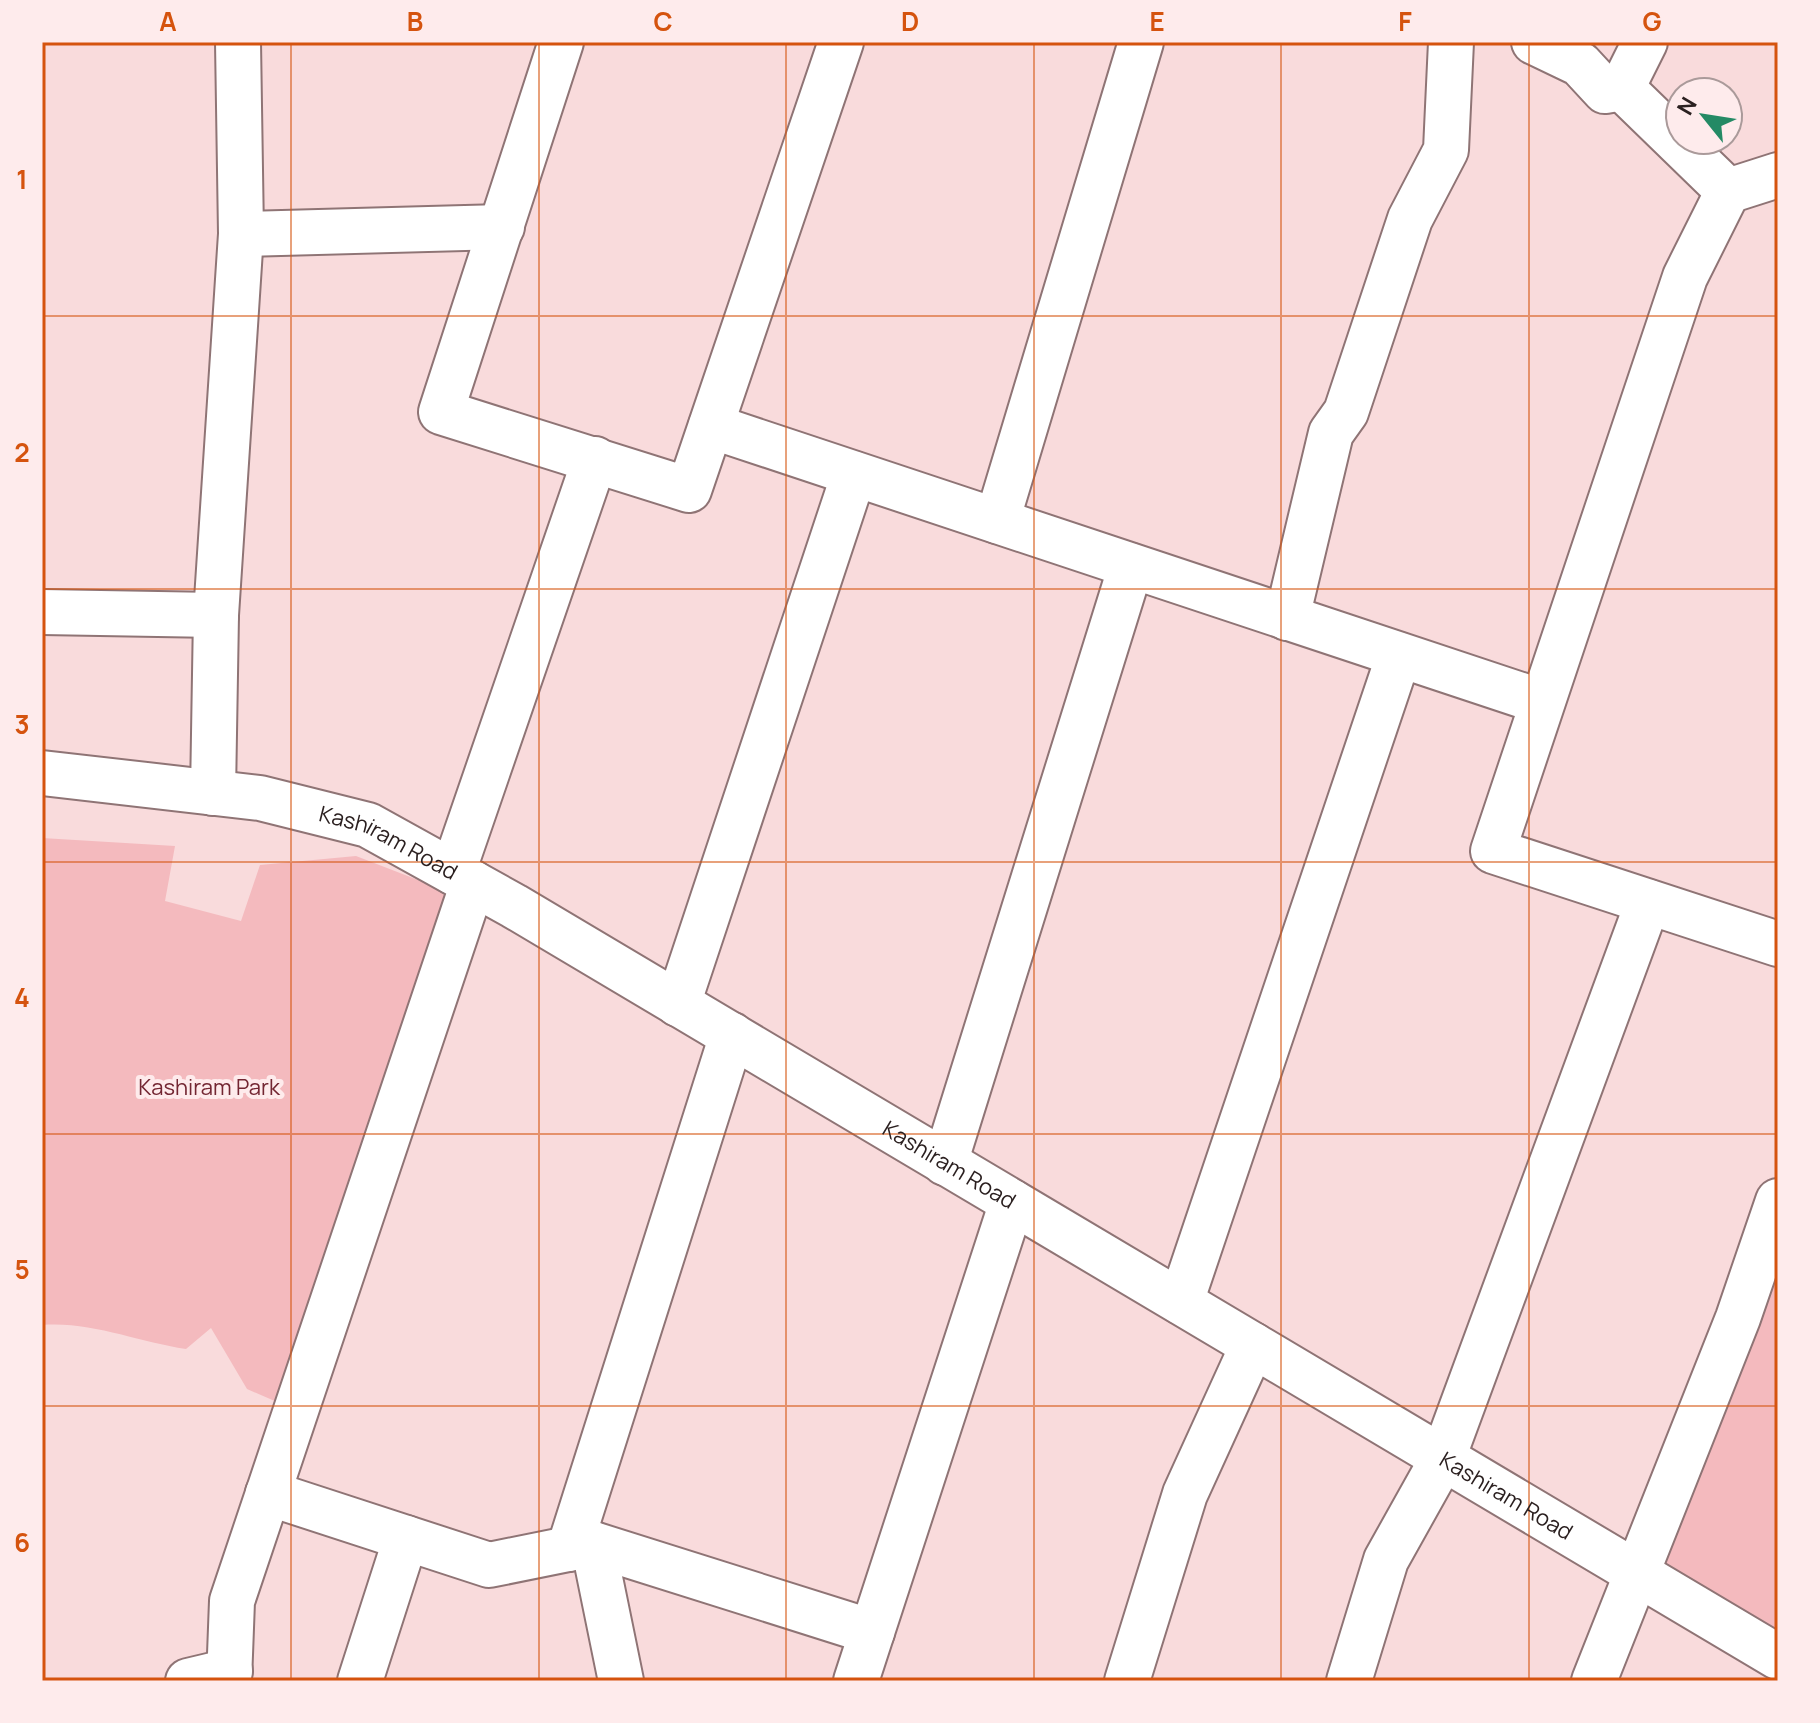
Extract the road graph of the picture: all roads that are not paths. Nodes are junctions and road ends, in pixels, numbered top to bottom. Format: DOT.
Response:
graph roads {
  1 [pos="238,42"];
  2 [pos="561,42"];
  3 [pos="841,42"];
  4 [pos="1141,42"];
  5 [pos="1451,42"];
  6 [pos="1534,42"];
  7 [pos="1645,42"];
  8 [pos="1622,88"];
  9 [pos="1778,175"];
  10 [pos="1728,191"];
  11 [pos="502,227"];
  12 [pos="241,234"];
  13 [pos="711,426"];
  14 [pos="595,459"];
  15 [pos="854,474"];
  16 [pos="997,521"];
  17 [pos="1131,566"];
  18 [pos="42,612"];
  19 [pos="216,615"];
  20 [pos="1287,618"];
  21 [pos="1399,655"];
  22 [pos="1542,702"];
  23 [pos="55,780"];
  24 [pos="213,793"];
  25 [pos="463,878"];
  26 [pos="1648,902"];
  27 [pos="1777,939"];
  28 [pos="678,1004"];
  29 [pos="732,1035"];
  30 [pos="945,1163"];
  31 [pos="1778,1201"];
  32 [pos="1012,1202"];
  33 [pos="1181,1302"];
  34 [pos="1253,1345"];
  35 [pos="1443,1458"];
  36 [pos="268,1493"];
  37 [pos="406,1538"];
  38 [pos="581,1546"];
  39 [pos="1638,1574"];
  40 [pos="872,1632"];
  41 [pos="1778,1657"];
  42 [pos="230,1676"];
  43 [pos="188,1681"];
  44 [pos="360,1681"];
  45 [pos="621,1681"];
  46 [pos="856,1681"];
  47 [pos="1127,1681"];
  48 [pos="1349,1681"];
  49 [pos="1594,1681"];
  1 -- 12 [label="street"];
  2 -- 11 [label="street"];
  3 -- 13 [label="street"];
  4 -- 16 [label="street"];
  5 -- 20 [label="street"];
  6 -- 8 [label="street"];
  7 -- 8 [label="street"];
  8 -- 10 [label="street"];
  9 -- 10 [label="street"];
  10 -- 22 [label="street"];
  11 -- 12 [label="street"];
  11 -- 14 [label="street"];
  12 -- 19 [label="street"];
  13 -- 14 [label="street"];
  13 -- 15 [label="street"];
  14 -- 25 [label="street"];
  15 -- 16 [label="street"];
  15 -- 28 [label="street"];
  16 -- 17 [label="street"];
  17 -- 20 [label="street"];
  17 -- 30 [label="street"];
  18 -- 19 [label="street"];
  19 -- 24 [label="street"];
  20 -- 21 [label="street"];
  21 -- 22 [label="street"];
  21 -- 33 [label="street"];
  22 -- 26 [label="street"];
  23 -- 24 [label="street, Kashiram Road"];
  24 -- 25 [label="street, Kashiram Road"];
  25 -- 28 [label="street, Kashiram Road"];
  25 -- 36 [label="street"];
  26 -- 27 [label="street"];
  26 -- 35 [label="street"];
  28 -- 29 [label="street, Kashiram Road"];
  29 -- 30 [label="street, Kashiram Road"];
  29 -- 38 [label="street"];
  30 -- 32 [label="street, Kashiram Road"];
  31 -- 39 [label="street"];
  32 -- 33 [label="street, Kashiram Road"];
  32 -- 40 [label="street"];
  33 -- 34 [label="street, Kashiram Road"];
  34 -- 35 [label="street, Kashiram Road"];
  34 -- 47 [label="street"];
  35 -- 39 [label="street, Kashiram Road"];
  35 -- 48 [label="street"];
  36 -- 37 [label="street"];
  36 -- 42 [label="street"];
  37 -- 38 [label="street"];
  37 -- 44 [label="street"];
  38 -- 40 [label="street"];
  38 -- 45 [label="street"];
  39 -- 41 [label="street, Kashiram Road"];
  39 -- 49 [label="street"];
  40 -- 46 [label="street"];
  42 -- 43 [label="street"];
}
